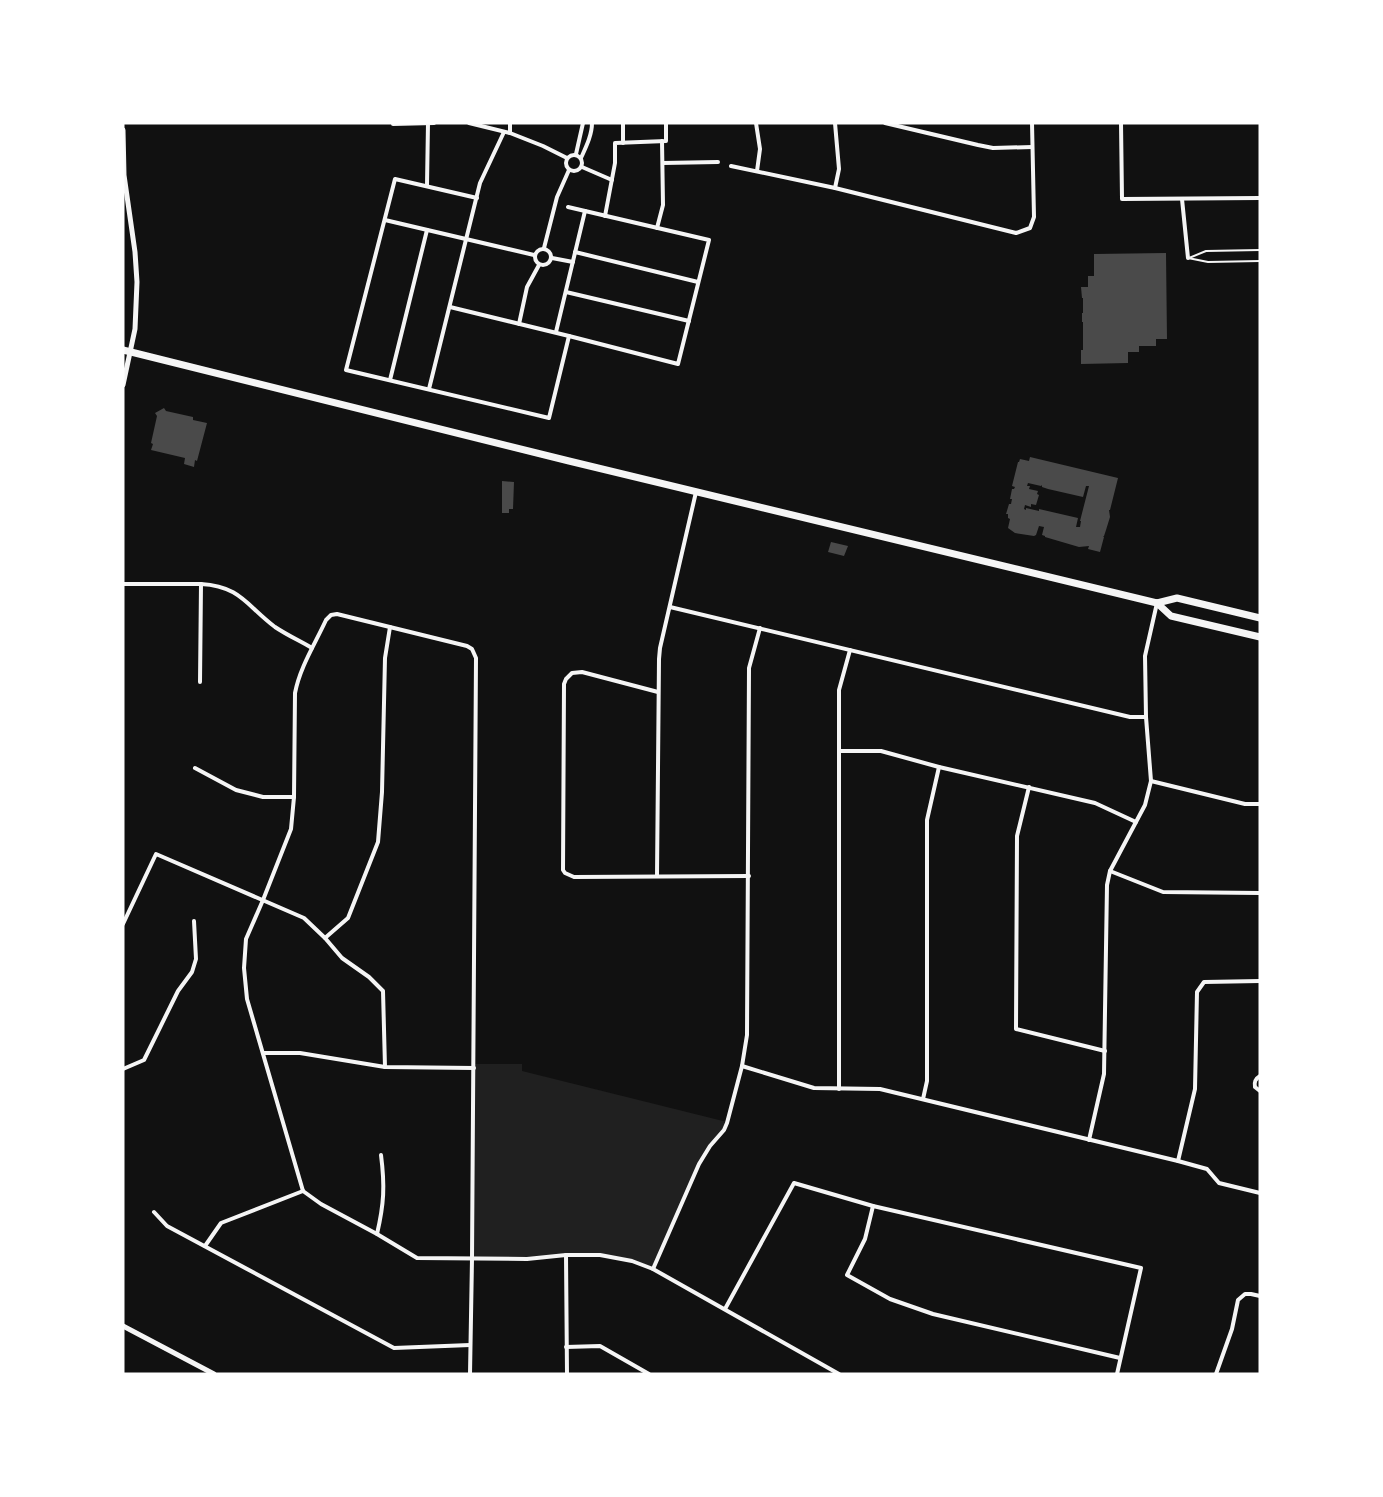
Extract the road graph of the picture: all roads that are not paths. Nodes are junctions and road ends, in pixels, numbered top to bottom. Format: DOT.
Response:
graph roads {
  1 [pos="428,123"];
  2 [pos="434,123"];
  3 [pos="469,123"];
  4 [pos="510,123"];
  5 [pos="583,123"];
  6 [pos="592,123"];
  7 [pos="622,123"];
  8 [pos="666,123"];
  9 [pos="756,123"];
  10 [pos="835,123"];
  11 [pos="885,123"];
  12 [pos="1032,123"];
  13 [pos="1121,123"];
  14 [pos="393,124"];
  15 [pos="123,130"];
  16 [pos="504,132"];
  17 [pos="510,133"];
  18 [pos="662,141"];
  19 [pos="623,143"];
  20 [pos="1032,147"];
  21 [pos="576,155"];
  22 [pos="567,158"];
  23 [pos="581,158"];
  24 [pos="718,162"];
  25 [pos="663,163"];
  26 [pos="730,166"];
  27 [pos="582,167"];
  28 [pos="570,170"];
  29 [pos="757,171"];
  30 [pos="612,180"];
  31 [pos="427,186"];
  32 [pos="835,188"];
  33 [pos="477,198"];
  34 [pos="1260,198"];
  35 [pos="1182,199"];
  36 [pos="568,207"];
  37 [pos="585,211"];
  38 [pos="605,216"];
  39 [pos="385,220"];
  40 [pos="657,228"];
  41 [pos="427,230"];
  42 [pos="467,239"];
  43 [pos="544,248"];
  44 [pos="1260,250"];
  45 [pos="575,252"];
  46 [pos="534,255"];
  47 [pos="552,258"];
  48 [pos="1188,258"];
  49 [pos="1260,261"];
  50 [pos="573,262"];
  51 [pos="539,265"];
  52 [pos="698,282"];
  53 [pos="566,292"];
  54 [pos="450,308"];
  55 [pos="689,321"];
  56 [pos="519,324"];
  57 [pos="556,332"];
  58 [pos="570,336"];
  59 [pos="127,351"];
  60 [pos="390,380"];
  61 [pos="123,385"];
  62 [pos="429,389"];
  63 [pos="696,491"];
  64 [pos="123,584"];
  65 [pos="201,584"];
  66 [pos="1157,603"];
  67 [pos="670,607"];
  68 [pos="1260,618"];
  69 [pos="390,627"];
  70 [pos="760,628"];
  71 [pos="1260,638"];
  72 [pos="312,648"];
  73 [pos="850,650"];
  74 [pos="200,682"];
  75 [pos="658,692"];
  76 [pos="1146,717"];
  77 [pos="839,751"];
  78 [pos="939,767"];
  79 [pos="195,768"];
  80 [pos="1151,781"];
  81 [pos="1029,787"];
  82 [pos="294,797"];
  83 [pos="1260,804"];
  84 [pos="1136,822"];
  85 [pos="1110,871"];
  86 [pos="657,876"];
  87 [pos="749,876"];
  88 [pos="1260,893"];
  89 [pos="263,900"];
  90 [pos="194,921"];
  91 [pos="123,924"];
  92 [pos="325,938"];
  93 [pos="1260,981"];
  94 [pos="1105,1051"];
  95 [pos="263,1053"];
  96 [pos="742,1066"];
  97 [pos="385,1067"];
  98 [pos="474,1068"];
  99 [pos="123,1069"];
  100 [pos="1260,1076"];
  101 [pos="839,1089"];
  102 [pos="1260,1091"];
  103 [pos="923,1099"];
  104 [pos="1089,1140"];
  105 [pos="381,1155"];
  106 [pos="1178,1161"];
  107 [pos="303,1191"];
  108 [pos="1260,1193"];
  109 [pos="873,1206"];
  110 [pos="154,1212"];
  111 [pos="377,1234"];
  112 [pos="205,1246"];
  113 [pos="566,1255"];
  114 [pos="472,1259"];
  115 [pos="653,1269"];
  116 [pos="1260,1296"];
  117 [pos="725,1309"];
  118 [pos="123,1326"];
  119 [pos="470,1345"];
  120 [pos="566,1347"];
  121 [pos="1120,1358"];
  122 [pos="214,1374"];
  123 [pos="470,1374"];
  124 [pos="567,1374"];
  125 [pos="649,1374"];
  126 [pos="839,1374"];
  127 [pos="1117,1374"];
  128 [pos="1215,1374"];
  1 -- 2 [label="street"];
  1 -- 14 [label="street"];
  1 -- 31 [label="street"];
  3 -- 16 [label="street"];
  4 -- 17 [label="street"];
  5 -- 21 [label="street"];
  6 -- 23 [label="street"];
  7 -- 19 [label="street"];
  8 -- 18 [label="street"];
  9 -- 29 [label="street"];
  10 -- 32 [label="street"];
  11 -- 20 [label="street"];
  12 -- 20 [label="street"];
  13 -- 35 [label="street"];
  15 -- 59 [label="street"];
  16 -- 17 [label="street"];
  16 -- 33 [label="street"];
  17 -- 22 [label="street"];
  18 -- 19 [label="street"];
  18 -- 25 [label="street"];
  19 -- 30 [label="street"];
  20 -- 32 [label="street"];
  21 -- 22 [label="street"];
  21 -- 23 [label="street"];
  22 -- 28 [label="street"];
  23 -- 27 [label="street"];
  24 -- 25 [label="street"];
  25 -- 40 [label="street"];
  26 -- 29 [label="street"];
  27 -- 28 [label="street"];
  27 -- 30 [label="street"];
  28 -- 43 [label="street"];
  29 -- 32 [label="street"];
  30 -- 38 [label="street"];
  31 -- 33 [label="street"];
  31 -- 39 [label="street"];
  33 -- 42 [label="street"];
  34 -- 35 [label="street"];
  35 -- 48 [label="street"];
  36 -- 37 [label="street"];
  37 -- 38 [label="street"];
  37 -- 45 [label="street"];
  38 -- 40 [label="street"];
  39 -- 41 [label="street"];
  39 -- 60 [label="street"];
  40 -- 52 [label="street"];
  41 -- 42 [label="street"];
  41 -- 60 [label="street"];
  42 -- 46 [label="street"];
  42 -- 54 [label="street"];
  43 -- 46 [label="street"];
  43 -- 47 [label="street"];
  44 -- 48 [label="lane"];
  45 -- 50 [label="street"];
  45 -- 52 [label="street"];
  46 -- 51 [label="street"];
  47 -- 50 [label="street"];
  47 -- 51 [label="street"];
  48 -- 49 [label="lane"];
  50 -- 53 [label="street"];
  51 -- 56 [label="street"];
  52 -- 55 [label="street"];
  53 -- 55 [label="street"];
  53 -- 57 [label="street"];
  54 -- 56 [label="street"];
  54 -- 62 [label="street"];
  55 -- 58 [label="street"];
  56 -- 57 [label="street"];
  57 -- 58 [label="street"];
  58 -- 62 [label="street"];
  59 -- 61 [label="street"];
  59 -- 63 [label="main road"];
  60 -- 62 [label="street"];
  63 -- 66 [label="main road"];
  63 -- 67 [label="street"];
  64 -- 65 [label="street"];
  65 -- 72 [label="street"];
  65 -- 74 [label="street"];
  66 -- 68 [label="main road"];
  66 -- 71 [label="main road"];
  66 -- 76 [label="street"];
  67 -- 70 [label="street"];
  67 -- 75 [label="street"];
  69 -- 72 [label="street"];
  69 -- 92 [label="street"];
  69 -- 98 [label="street"];
  70 -- 73 [label="street"];
  70 -- 87 [label="street"];
  72 -- 82 [label="street"];
  73 -- 76 [label="street"];
  73 -- 77 [label="street"];
  75 -- 86 [label="street"];
  75 -- 86 [label="street"];
  76 -- 80 [label="street"];
  77 -- 78 [label="street"];
  77 -- 101 [label="street"];
  78 -- 81 [label="street"];
  78 -- 103 [label="street"];
  79 -- 82 [label="street"];
  80 -- 83 [label="street"];
  80 -- 84 [label="street"];
  81 -- 84 [label="street"];
  81 -- 94 [label="street"];
  82 -- 89 [label="street"];
  84 -- 85 [label="street"];
  85 -- 88 [label="street"];
  85 -- 94 [label="street"];
  86 -- 87 [label="street"];
  87 -- 96 [label="street"];
  89 -- 91 [label="street"];
  89 -- 92 [label="street"];
  89 -- 95 [label="street"];
  90 -- 99 [label="street"];
  92 -- 97 [label="street"];
  93 -- 106 [label="street"];
  94 -- 104 [label="street"];
  95 -- 97 [label="street"];
  95 -- 107 [label="street"];
  96 -- 101 [label="street"];
  96 -- 115 [label="street"];
  97 -- 98 [label="street"];
  98 -- 114 [label="street"];
  100 -- 102 [label="street"];
  101 -- 103 [label="street"];
  103 -- 104 [label="street"];
  104 -- 106 [label="street"];
  105 -- 111 [label="street"];
  106 -- 108 [label="street"];
  107 -- 111 [label="street"];
  107 -- 112 [label="street"];
  109 -- 117 [label="street"];
  109 -- 121 [label="street"];
  109 -- 121 [label="street"];
  110 -- 112 [label="street"];
  111 -- 114 [label="street"];
  112 -- 119 [label="street"];
  113 -- 114 [label="street"];
  113 -- 115 [label="street"];
  113 -- 120 [label="street"];
  114 -- 119 [label="street"];
  115 -- 117 [label="street"];
  116 -- 128 [label="street"];
  117 -- 126 [label="street"];
  118 -- 122 [label="street"];
  119 -- 123 [label="street"];
  120 -- 124 [label="street"];
  120 -- 125 [label="street"];
  121 -- 127 [label="street"];
}
